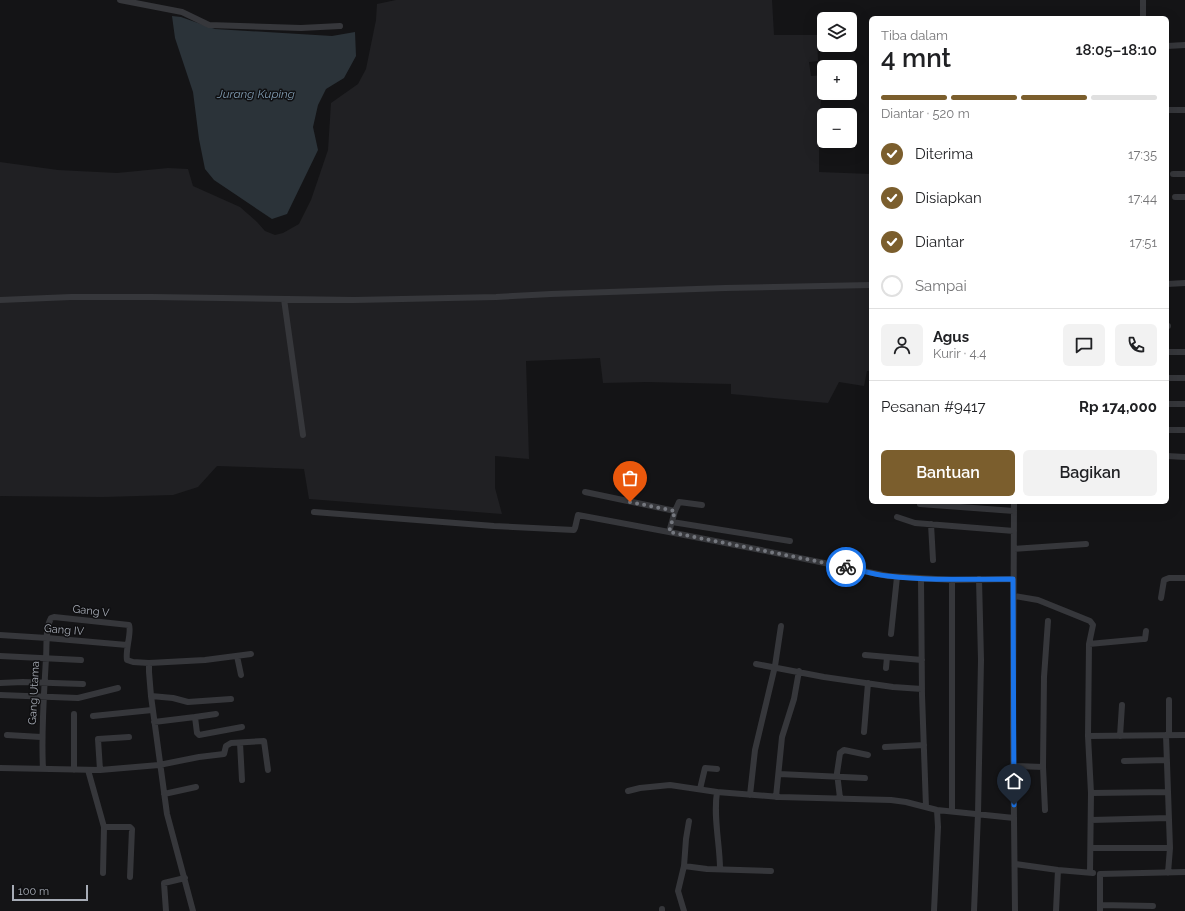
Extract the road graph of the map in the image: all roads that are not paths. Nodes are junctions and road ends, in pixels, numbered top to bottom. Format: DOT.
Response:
graph roads {
  1 [pos="120,0"];
  2 [pos="1143,0"];
  3 [pos="1143,16"];
  4 [pos="340,26"];
  5 [pos="1185,45"];
  6 [pos="1169,46"];
  7 [pos="1169,110"];
  8 [pos="1185,110"];
  9 [pos="1173,174"];
  10 [pos="1185,174"];
  11 [pos="1175,197"];
  12 [pos="1185,197"];
  13 [pos="1185,283"];
  14 [pos="1169,284"];
  15 [pos="869,285"];
  16 [pos="284,299"];
  17 [pos="0,300"];
  18 [pos="1169,352"];
  19 [pos="1185,352"];
  20 [pos="1169,378"];
  21 [pos="1185,378"];
  22 [pos="1169,404"];
  23 [pos="1185,404"];
  24 [pos="1169,430"];
  25 [pos="1185,430"];
  26 [pos="304,435"];
  27 [pos="1169,456"];
  28 [pos="1185,456"];
  29 [pos="585,492"];
  30 [pos="920,504"];
  31 [pos="935,504"];
  32 [pos="957,504"];
  33 [pos="1014,504"];
  34 [pos="702,505"];
  35 [pos="977,505"];
  36 [pos="675,511"];
  37 [pos="1014,511"];
  38 [pos="314,512"];
  39 [pos="897,517"];
  40 [pos="672,522"];
  41 [pos="931,524"];
  42 [pos="1014,531"];
  43 [pos="669,532"];
  44 [pos="764,538"];
  45 [pos="790,541"];
  46 [pos="1086,544"];
  47 [pos="1014,549"];
  48 [pos="761,550"];
  49 [pos="933,560"];
  50 [pos="897,577"];
  51 [pos="1185,578"];
  52 [pos="920,579"];
  53 [pos="979,579"];
  54 [pos="1013,579"];
  55 [pos="952,580"];
  56 [pos="1014,596"];
  57 [pos="1161,598"];
  58 [pos="51,618"];
  59 [pos="1048,622"];
  60 [pos="781,626"];
  61 [pos="1146,631"];
  62 [pos="891,634"];
  63 [pos="0,635"];
  64 [pos="47,638"];
  65 [pos="1089,644"];
  66 [pos="127,646"];
  67 [pos="251,654"];
  68 [pos="865,655"];
  69 [pos="0,656"];
  70 [pos="237,656"];
  71 [pos="887,657"];
  72 [pos="46,659"];
  73 [pos="81,660"];
  74 [pos="922,660"];
  75 [pos="150,663"];
  76 [pos="756,664"];
  77 [pos="775,666"];
  78 [pos="886,668"];
  79 [pos="799,671"];
  80 [pos="241,674"];
  81 [pos="44,682"];
  82 [pos="0,683"];
  83 [pos="868,683"];
  84 [pos="83,684"];
  85 [pos="118,688"];
  86 [pos="922,689"];
  87 [pos="0,695"];
  88 [pos="43,696"];
  89 [pos="151,696"];
  90 [pos="231,699"];
  91 [pos="1169,700"];
  92 [pos="1122,705"];
  93 [pos="152,710"];
  94 [pos="74,714"];
  95 [pos="216,714"];
  96 [pos="93,716"];
  97 [pos="195,717"];
  98 [pos="154,722"];
  99 [pos="242,727"];
  100 [pos="864,732"];
  101 [pos="1185,734"];
  102 [pos="1167,735"];
  103 [pos="7,736"];
  104 [pos="129,736"];
  105 [pos="1088,736"];
  106 [pos="1120,736"];
  107 [pos="41,737"];
  108 [pos="240,743"];
  109 [pos="924,745"];
  110 [pos="885,747"];
  111 [pos="868,755"];
  112 [pos="1167,760"];
  113 [pos="1124,761"];
  114 [pos="159,765"];
  115 [pos="1013,766"];
  116 [pos="1043,767"];
  117 [pos="0,768"];
  118 [pos="43,769"];
  119 [pos="717,769"];
  120 [pos="74,770"];
  121 [pos="88,770"];
  122 [pos="100,770"];
  123 [pos="268,770"];
  124 [pos="779,774"];
  125 [pos="838,777"];
  126 [pos="865,778"];
  127 [pos="242,780"];
  128 [pos="196,787"];
  129 [pos="700,789"];
  130 [pos="628,791"];
  131 [pos="717,792"];
  132 [pos="1168,792"];
  133 [pos="1091,793"];
  134 [pos="164,794"];
  135 [pos="750,795"];
  136 [pos="776,796"];
  137 [pos="840,798"];
  138 [pos="926,807"];
  139 [pos="937,810"];
  140 [pos="1046,810"];
  141 [pos="952,811"];
  142 [pos="978,814"];
  143 [pos="1014,818"];
  144 [pos="1169,818"];
  145 [pos="1091,820"];
  146 [pos="689,821"];
  147 [pos="104,827"];
  148 [pos="1091,848"];
  149 [pos="1170,848"];
  150 [pos="1015,864"];
  151 [pos="684,866"];
  152 [pos="720,869"];
  153 [pos="772,870"];
  154 [pos="1058,870"];
  155 [pos="1090,872"];
  156 [pos="1185,872"];
  157 [pos="103,873"];
  158 [pos="1168,873"];
  159 [pos="1100,874"];
  160 [pos="130,877"];
  161 [pos="185,878"];
  162 [pos="1153,906"];
  163 [pos="1100,908"];
  164 [pos="166,911"];
  165 [pos="193,911"];
  166 [pos="684,911"];
  167 [pos="934,911"];
  168 [pos="974,911"];
  169 [pos="1015,911"];
  170 [pos="1056,911"];
  1 -- 4 [label="street"];
  2 -- 3 [label="street"];
  5 -- 6 [label="street"];
  7 -- 8 [label="street"];
  9 -- 10 [label="street"];
  11 -- 12 [label="street"];
  13 -- 14 [label="street"];
  15 -- 16 [label="street"];
  16 -- 17 [label="street"];
  16 -- 26 [label="street"];
  18 -- 19 [label="street"];
  20 -- 21 [label="street"];
  22 -- 23 [label="street"];
  24 -- 25 [label="street"];
  27 -- 28 [label="street"];
  29 -- 36 [label="street"];
  30 -- 31 [label="street"];
  31 -- 32 [label="street"];
  32 -- 35 [label="street"];
  33 -- 37 [label="street"];
  34 -- 36 [label="street"];
  35 -- 37 [label="street"];
  36 -- 40 [label="street"];
  37 -- 42 [label="street"];
  38 -- 43 [label="street"];
  39 -- 41 [label="street"];
  40 -- 43 [label="street"];
  40 -- 44 [label="street"];
  41 -- 42 [label="street"];
  41 -- 49 [label="street"];
  42 -- 47 [label="street"];
  43 -- 48 [label="street"];
  44 -- 45 [label="street"];
  44 -- 48 [label="street"];
  46 -- 47 [label="street"];
  47 -- 54 [label="street"];
  48 -- 50 [label="street"];
  50 -- 52 [label="street"];
  50 -- 62 [label="street"];
  51 -- 57 [label="street"];
  52 -- 55 [label="street"];
  52 -- 74 [label="street"];
  53 -- 54 [label="street"];
  53 -- 55 [label="street"];
  53 -- 142 [label="street"];
  54 -- 56 [label="street"];
  55 -- 141 [label="street"];
  56 -- 65 [label="street"];
  56 -- 115 [label="street"];
  58 -- 64 [label="street, Gang Utama"];
  58 -- 66 [label="street, Gang V"];
  59 -- 116 [label="street"];
  60 -- 77 [label="street"];
  61 -- 65 [label="street"];
  63 -- 64 [label="street, Gang IV"];
  64 -- 66 [label="street, Gang IV"];
  64 -- 72 [label="street, Gang Utama"];
  65 -- 105 [label="street"];
  66 -- 75 [label="street"];
  67 -- 70 [label="street"];
  68 -- 71 [label="street"];
  69 -- 72 [label="street"];
  70 -- 75 [label="street"];
  70 -- 80 [label="street"];
  71 -- 74 [label="street"];
  71 -- 78 [label="street"];
  72 -- 73 [label="street"];
  72 -- 81 [label="street, Gang Utama"];
  74 -- 86 [label="street"];
  75 -- 89 [label="street"];
  76 -- 77 [label="street"];
  77 -- 79 [label="street"];
  77 -- 135 [label="street"];
  79 -- 83 [label="street"];
  79 -- 124 [label="street"];
  81 -- 82 [label="street"];
  81 -- 84 [label="street"];
  81 -- 88 [label="street, Gang Utama"];
  83 -- 86 [label="street"];
  83 -- 100 [label="street"];
  85 -- 88 [label="street"];
  86 -- 109 [label="street"];
  87 -- 88 [label="street"];
  88 -- 107 [label="street, Gang Utama"];
  89 -- 90 [label="street"];
  89 -- 93 [label="street"];
  91 -- 102 [label="street"];
  92 -- 106 [label="street"];
  93 -- 96 [label="street"];
  93 -- 98 [label="street"];
  94 -- 120 [label="street"];
  95 -- 97 [label="street"];
  97 -- 98 [label="street"];
  97 -- 99 [label="street"];
  98 -- 114 [label="street"];
  101 -- 102 [label="street"];
  102 -- 106 [label="street"];
  102 -- 112 [label="street"];
  103 -- 107 [label="street"];
  104 -- 122 [label="street"];
  105 -- 106 [label="street"];
  105 -- 133 [label="street"];
  107 -- 118 [label="street, Gang Utama"];
  108 -- 114 [label="street"];
  108 -- 123 [label="street"];
  108 -- 127 [label="street"];
  109 -- 110 [label="street"];
  109 -- 138 [label="street"];
  111 -- 125 [label="street"];
  112 -- 113 [label="street"];
  112 -- 132 [label="street"];
  114 -- 122 [label="street"];
  114 -- 134 [label="street"];
  115 -- 116 [label="street"];
  115 -- 143 [label="street"];
  116 -- 140 [label="street"];
  117 -- 118 [label="street"];
  118 -- 120 [label="street"];
  119 -- 129 [label="street"];
  120 -- 121 [label="street"];
  121 -- 122 [label="street"];
  121 -- 147 [label="street"];
  124 -- 125 [label="street"];
  124 -- 136 [label="street"];
  125 -- 126 [label="street"];
  125 -- 137 [label="street"];
  128 -- 134 [label="street"];
  129 -- 130 [label="street"];
  129 -- 131 [label="street"];
  131 -- 135 [label="street"];
  131 -- 152 [label="street"];
  132 -- 133 [label="street"];
  132 -- 144 [label="street"];
  133 -- 145 [label="street"];
  134 -- 161 [label="street"];
  135 -- 136 [label="street"];
  136 -- 137 [label="street"];
  137 -- 138 [label="street"];
  138 -- 139 [label="street"];
  139 -- 141 [label="street"];
  139 -- 167 [label="street"];
  141 -- 142 [label="street"];
  142 -- 143 [label="street"];
  142 -- 168 [label="street"];
  143 -- 150 [label="street"];
  144 -- 145 [label="street"];
  144 -- 149 [label="street"];
  145 -- 148 [label="street"];
  146 -- 151 [label="street"];
  147 -- 157 [label="street"];
  147 -- 160 [label="street"];
  148 -- 149 [label="street"];
  148 -- 155 [label="street"];
  149 -- 158 [label="street"];
  150 -- 154 [label="street"];
  150 -- 169 [label="street"];
  151 -- 152 [label="street"];
  151 -- 166 [label="street"];
  152 -- 153 [label="street"];
  154 -- 155 [label="street"];
  154 -- 170 [label="street"];
  155 -- 159 [label="street"];
  156 -- 158 [label="street"];
  158 -- 159 [label="street"];
  159 -- 163 [label="street"];
  161 -- 164 [label="street"];
  161 -- 165 [label="street"];
  162 -- 163 [label="street"];
}
